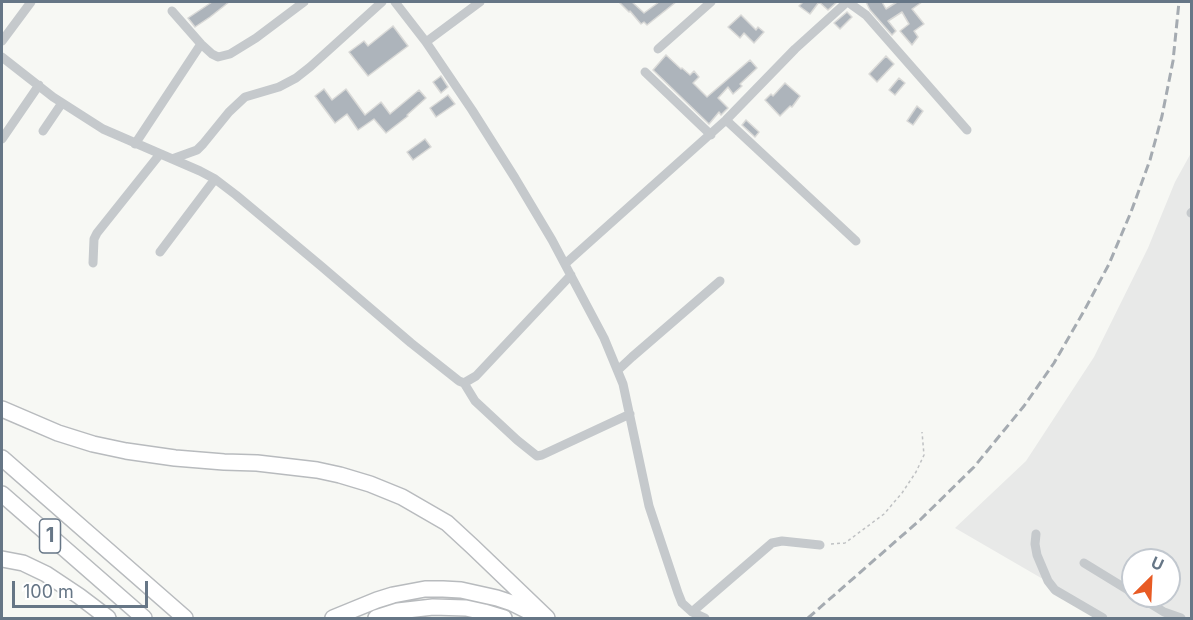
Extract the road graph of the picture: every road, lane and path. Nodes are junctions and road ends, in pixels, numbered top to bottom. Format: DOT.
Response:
graph roads {
  1 [pos="31,2"];
  2 [pos="304,2"];
  3 [pos="382,2"];
  4 [pos="395,2"];
  5 [pos="480,2"];
  6 [pos="711,2"];
  7 [pos="848,2"];
  8 [pos="172,11"];
  9 [pos="2,41"];
  10 [pos="426,42"];
  11 [pos="201,44"];
  12 [pos="658,48"];
  13 [pos="2,57"];
  14 [pos="645,72"];
  15 [pos="39,85"];
  16 [pos="62,103"];
  17 [pos="726,120"];
  18 [pos="967,130"];
  19 [pos="43,131"];
  20 [pos="711,135"];
  21 [pos="2,138"];
  22 [pos="135,144"];
  23 [pos="160,154"];
  24 [pos="172,159"];
  25 [pos="215,179"];
  26 [pos="856,241"];
  27 [pos="160,252"];
  28 [pos="93,263"];
  29 [pos="565,264"];
  30 [pos="571,275"];
  31 [pos="720,281"];
  32 [pos="618,370"];
  33 [pos="464,383"];
  34 [pos="2,409"];
  35 [pos="630,414"];
  36 [pos="922,432"];
  37 [pos="2,458"];
  38 [pos="2,494"];
  39 [pos="1036,534"];
  40 [pos="820,545"];
  41 [pos="2,559"];
  42 [pos="1084,563"];
  43 [pos="1121,586"];
  44 [pos="1158,608"];
  45 [pos="692,612"];
  46 [pos="1191,617"];
  47 [pos="108,618"];
  48 [pos="144,618"];
  49 [pos="185,618"];
  50 [pos="333,618"];
  51 [pos="376,618"];
  52 [pos="504,618"];
  53 [pos="541,618"];
  54 [pos="547,618"];
  55 [pos="705,618"];
  56 [pos="1103,618"];
  57 [pos="1181,618"];
  58 [pos="1186,618"];
  1 -- 9 [label="street"];
  2 -- 11 [label="street"];
  3 -- 24 [label="street"];
  4 -- 10 [label="street"];
  5 -- 10 [label="street"];
  6 -- 12 [label="street"];
  7 -- 17 [label="street"];
  7 -- 18 [label="street"];
  8 -- 11 [label="street"];
  10 -- 29 [label="street"];
  11 -- 22 [label="street"];
  13 -- 15 [label="street"];
  14 -- 20 [label="street"];
  15 -- 16 [label="street"];
  15 -- 21 [label="street"];
  16 -- 19 [label="street"];
  16 -- 22 [label="street"];
  17 -- 20 [label="street"];
  17 -- 26 [label="street"];
  20 -- 29 [label="street"];
  22 -- 23 [label="street"];
  23 -- 24 [label="street"];
  23 -- 28 [label="street"];
  24 -- 25 [label="street"];
  25 -- 27 [label="street"];
  25 -- 33 [label="street"];
  29 -- 30 [label="street"];
  30 -- 32 [label="street"];
  30 -- 33 [label="street"];
  31 -- 32 [label="street"];
  32 -- 35 [label="street"];
  33 -- 35 [label="street"];
  34 -- 54 [label="highway"];
  35 -- 45 [label="street"];
  36 -- 40 [label="path"];
  37 -- 49 [label="highway, 1"];
  38 -- 48 [label="highway, 1"];
  39 -- 56 [label="street"];
  40 -- 45 [label="street"];
  41 -- 47 [label="highway"];
  42 -- 43 [label="street"];
  44 -- 57 [label="street"];
  45 -- 55 [label="street"];
  46 -- 58 [label="street"];
  50 -- 53 [label="highway"];
  51 -- 52 [label="highway"];
}
